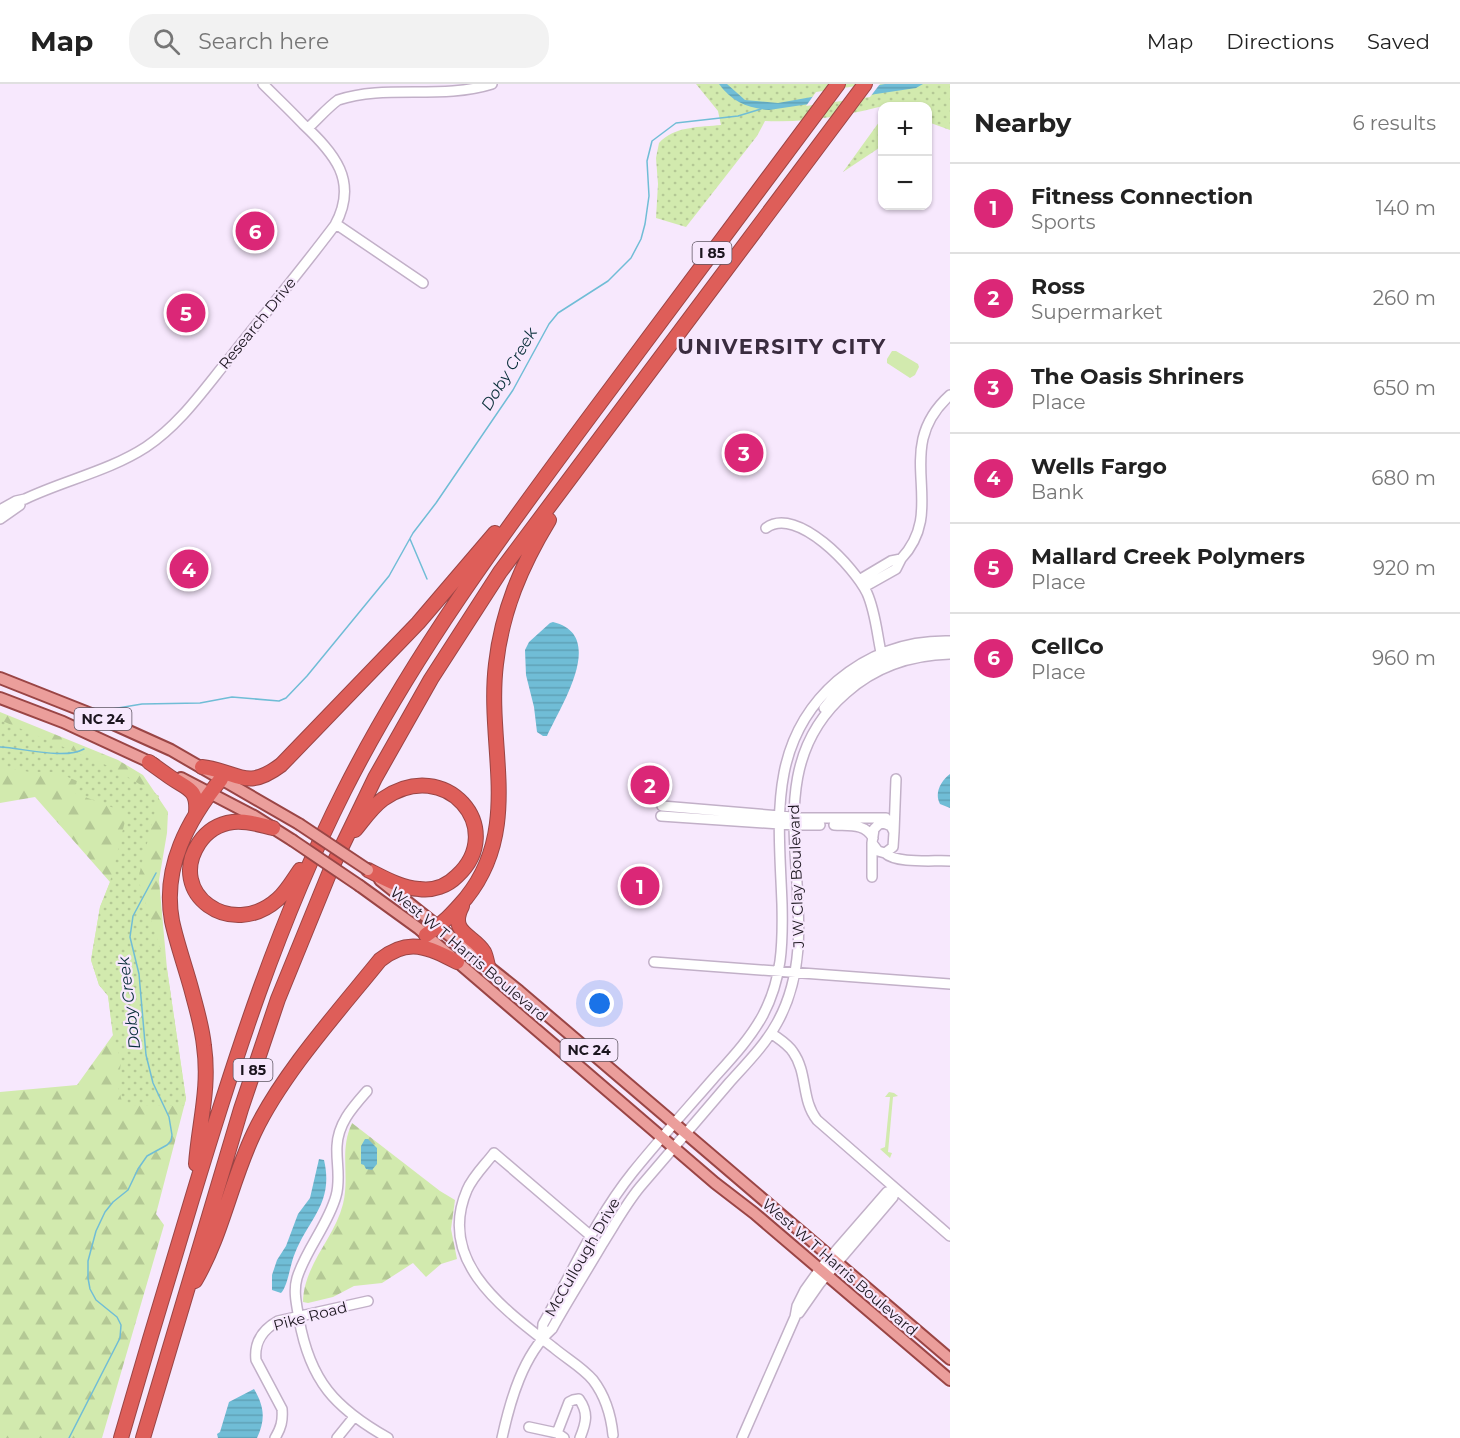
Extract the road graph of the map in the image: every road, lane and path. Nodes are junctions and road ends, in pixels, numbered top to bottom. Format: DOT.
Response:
graph roads {
  1 [pos="263,84"];
  2 [pos="492,84"];
  3 [pos="838,84"];
  4 [pos="865,84"];
  5 [pos="308,128"];
  6 [pos="336,224"];
  7 [pos="423,283"];
  8 [pos="950,395"];
  9 [pos="589,454"];
  10 [pos="542,480"];
  11 [pos="25,499"];
  12 [pos="0,510"];
  13 [pos="0,519"];
  14 [pos="766,528"];
  15 [pos="861,584"];
  16 [pos="950,641"];
  17 [pos="950,646"];
  18 [pos="881,653"];
  19 [pos="950,654"];
  20 [pos="884,668"];
  21 [pos="0,678"];
  22 [pos="0,698"];
  23 [pos="822,719"];
  24 [pos="149,762"];
  25 [pos="202,767"];
  26 [pos="221,779"];
  27 [pos="210,793"];
  28 [pos="662,806"];
  29 [pos="196,814"];
  30 [pos="661,816"];
  31 [pos="779,819"];
  32 [pos="794,821"];
  33 [pos="883,821"];
  34 [pos="273,828"];
  35 [pos="894,832"];
  36 [pos="872,840"];
  37 [pos="894,843"];
  38 [pos="343,845"];
  39 [pos="315,849"];
  40 [pos="883,853"];
  41 [pos="910,859"];
  42 [pos="950,861"];
  43 [pos="368,870"];
  44 [pos="467,896"];
  45 [pos="440,926"];
  46 [pos="426,935"];
  47 [pos="457,962"];
  48 [pos="654,962"];
  49 [pos="488,966"];
  50 [pos="780,970"];
  51 [pos="796,972"];
  52 [pos="945,984"];
  53 [pos="771,1033"];
  54 [pos="367,1091"];
  55 [pos="675,1123"];
  56 [pos="686,1132"];
  57 [pos="662,1137"];
  58 [pos="674,1148"];
  59 [pos="196,1187"];
  60 [pos="896,1189"];
  61 [pos="591,1236"];
  62 [pos="950,1236"];
  63 [pos="835,1259"];
  64 [pos="824,1272"];
  65 [pos="184,1301"];
  66 [pos="368,1301"];
  67 [pos="299,1316"];
  68 [pos="542,1338"];
  69 [pos="950,1359"];
  70 [pos="950,1380"];
  71 [pos="354,1417"];
  72 [pos="529,1427"];
  73 [pos="560,1435"];
  74 [pos="613,1435"];
  75 [pos="121,1438"];
  76 [pos="143,1438"];
  77 [pos="275,1438"];
  78 [pos="337,1438"];
  79 [pos="388,1438"];
  80 [pos="502,1438"];
  81 [pos="580,1438"];
  82 [pos="742,1438"];
  1 -- 5 [label="street, Research Drive"];
  2 -- 5 [label="street"];
  3 -- 10 [label="highway, I 85"];
  4 -- 9 [label="highway, I 85"];
  5 -- 6 [label="street, Research Drive"];
  6 -- 7 [label="street"];
  6 -- 11 [label="street, Research Drive"];
  8 -- 15 [label="street"];
  9 -- 38 [label="highway, I 85"];
  9 -- 44 [label="highway"];
  10 -- 25 [label="highway"];
  10 -- 39 [label="highway, I 85"];
  11 -- 12 [label="street, Research Drive"];
  11 -- 13 [label="street, Research Drive"];
  14 -- 15 [label="street"];
  15 -- 18 [label="street"];
  16 -- 18 [label="street, J W Clay Boulevard"];
  17 -- 20 [label="street"];
  18 -- 20 [label="street"];
  18 -- 23 [label="street"];
  18 -- 31 [label="street, J W Clay Boulevard"];
  19 -- 20 [label="street, J W Clay Boulevard"];
  20 -- 23 [label="street, J W Clay Boulevard"];
  21 -- 25 [label="main road, West W T Harris Boulevard / NC 24"];
  22 -- 24 [label="main road, West W T Harris Boulevard / NC 24"];
  23 -- 32 [label="street, J W Clay Boulevard"];
  24 -- 27 [label="main road, West W T Harris Boulevard / NC 24"];
  24 -- 29 [label="highway"];
  25 -- 26 [label="main road, West W T Harris Boulevard / NC 24"];
  26 -- 27 [label="highway"];
  26 -- 43 [label="main road, West W T Harris Boulevard / NC 24, bridge"];
  27 -- 29 [label="highway"];
  27 -- 34 [label="main road, West W T Harris Boulevard / NC 24"];
  28 -- 31 [label="street"];
  29 -- 59 [label="highway"];
  30 -- 31 [label="street"];
  31 -- 32 [label="street"];
  31 -- 50 [label="street, J W Clay Boulevard"];
  32 -- 33 [label="street"];
  32 -- 36 [label="street"];
  32 -- 51 [label="street, J W Clay Boulevard"];
  33 -- 35 [label="street"];
  33 -- 35 [label="street"];
  33 -- 36 [label="street"];
  34 -- 39 [label="highway"];
  34 -- 46 [label="main road, West W T Harris Boulevard / NC 24, bridge"];
  35 -- 37 [label="street"];
  36 -- 40 [label="street"];
  36 -- 40 [label="street"];
  37 -- 40 [label="street"];
  37 -- 41 [label="street"];
  38 -- 43 [label="highway"];
  38 -- 65 [label="highway, I 85"];
  39 -- 59 [label="highway, I 85"];
  40 -- 41 [label="street"];
  41 -- 42 [label="street"];
  43 -- 45 [label="main road, West W T Harris Boulevard / NC 24"];
  44 -- 45 [label="highway"];
  44 -- 49 [label="highway"];
  45 -- 46 [label="highway"];
  45 -- 49 [label="main road, West W T Harris Boulevard / NC 24"];
  46 -- 47 [label="main road, West W T Harris Boulevard / NC 24"];
  47 -- 57 [label="main road, West W T Harris Boulevard / NC 24"];
  47 -- 65 [label="highway"];
  48 -- 50 [label="street"];
  49 -- 55 [label="main road, West W T Harris Boulevard / NC 24"];
  50 -- 51 [label="street"];
  50 -- 55 [label="street, J W Clay Boulevard"];
  51 -- 52 [label="street"];
  51 -- 53 [label="street, J W Clay Boulevard"];
  53 -- 56 [label="street, J W Clay Boulevard"];
  53 -- 60 [label="street"];
  54 -- 67 [label="street"];
  55 -- 56 [label="main road, West W T Harris Boulevard / NC 24"];
  55 -- 57 [label="street, McCullough Drive"];
  56 -- 58 [label="street, J W Clay Boulevard"];
  56 -- 63 [label="main road, West W T Harris Boulevard / NC 24"];
  57 -- 58 [label="main road, West W T Harris Boulevard / NC 24"];
  57 -- 61 [label="street, McCullough Drive"];
  58 -- 64 [label="main road, West W T Harris Boulevard / NC 24"];
  58 -- 68 [label="street, McCullough Drive"];
  59 -- 75 [label="highway, I 85"];
  60 -- 62 [label="street"];
  60 -- 63 [label="street"];
  61 -- 68 [label="street, McCullough Drive"];
  61 -- 68 [label="street"];
  63 -- 64 [label="street"];
  63 -- 69 [label="main road, West W T Harris Boulevard / NC 24"];
  64 -- 70 [label="main road, West W T Harris Boulevard / NC 24"];
  64 -- 82 [label="street"];
  65 -- 76 [label="highway, I 85"];
  66 -- 67 [label="street, Pike Road"];
  67 -- 71 [label="street"];
  67 -- 77 [label="street, Pike Road"];
  68 -- 74 [label="street"];
  68 -- 80 [label="street, McCullough Drive"];
  71 -- 78 [label="street"];
  71 -- 79 [label="street"];
  72 -- 73 [label="street"];
  73 -- 81 [label="street"];
}
